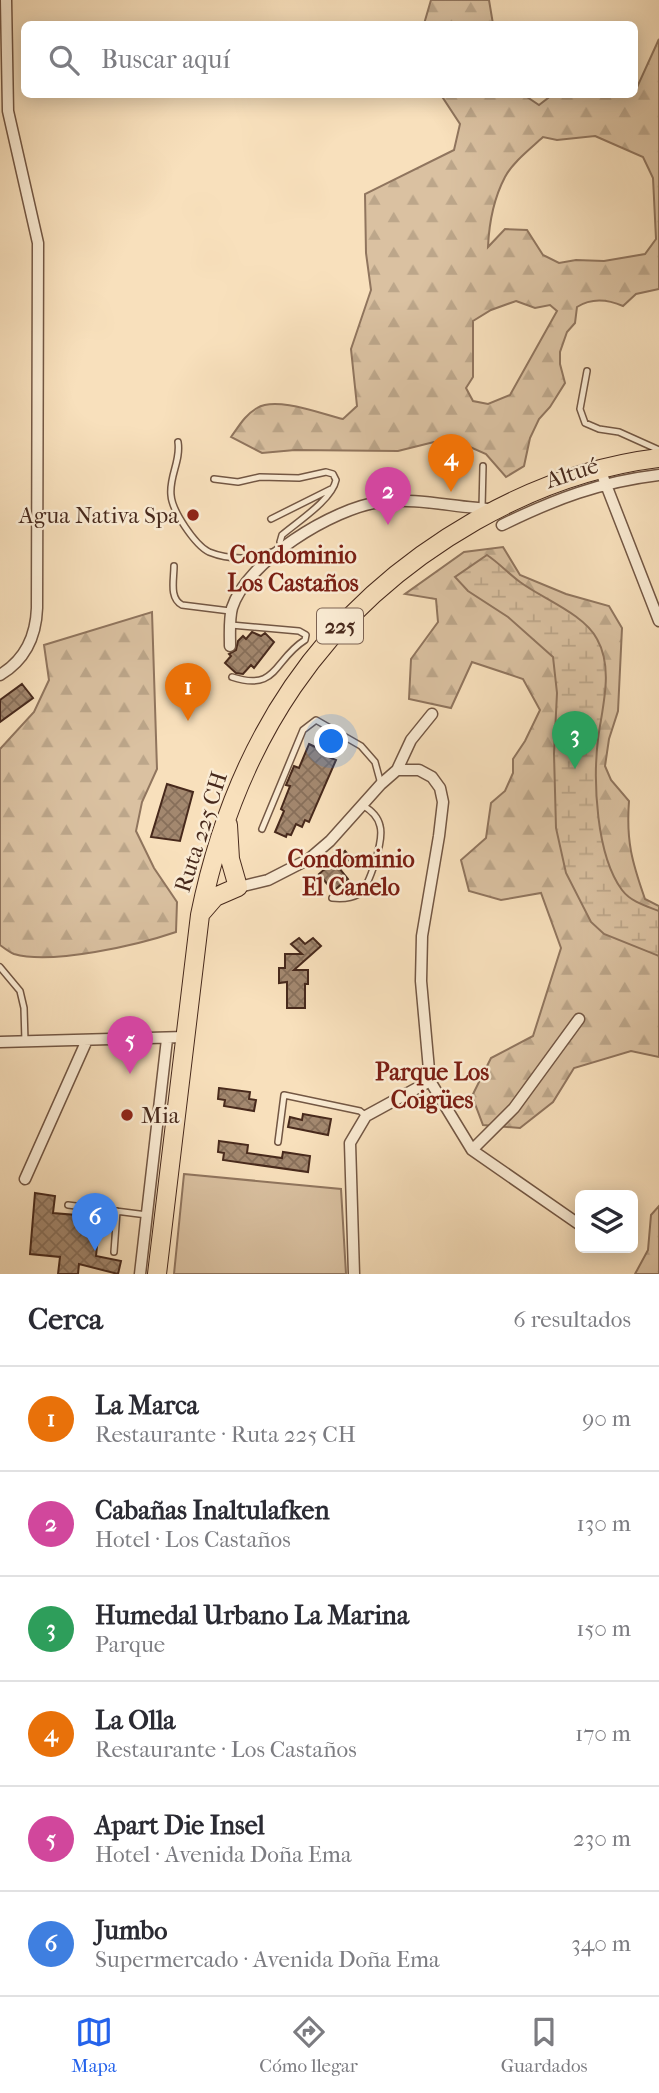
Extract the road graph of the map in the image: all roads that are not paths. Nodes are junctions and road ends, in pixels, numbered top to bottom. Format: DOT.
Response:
graph roads {
  1 [pos="6,0"];
  2 [pos="3,42"];
  3 [pos="4,111"];
  4 [pos="587,371"];
  5 [pos="178,442"];
  6 [pos="659,450"];
  7 [pos="659,458"];
  8 [pos="483,466"];
  9 [pos="602,475"];
  10 [pos="659,475"];
  11 [pos="214,479"];
  12 [pos="332,488"];
  13 [pos="493,514"];
  14 [pos="271,519"];
  15 [pos="284,547"];
  16 [pos="174,566"];
  17 [pos="231,611"];
  18 [pos="659,621"];
  19 [pos="231,625"];
  20 [pos="230,646"];
  21 [pos="0,675"];
  22 [pos="232,677"];
  23 [pos="432,714"];
  24 [pos="397,771"];
  25 [pos="381,784"];
  26 [pos="361,805"];
  27 [pos="231,806"];
  28 [pos="261,829"];
  29 [pos="238,887"];
  30 [pos="205,890"];
  31 [pos="332,898"];
  32 [pos="200,915"];
  33 [pos="0,968"];
  34 [pos="579,1019"];
  35 [pos="185,1037"];
  36 [pos="167,1039"];
  37 [pos="87,1040"];
  38 [pos="25,1041"];
  39 [pos="0,1042"];
  40 [pos="430,1081"];
  41 [pos="366,1116"];
  42 [pos="278,1142"];
  43 [pos="471,1150"];
  44 [pos="25,1178"];
  45 [pos="68,1205"];
  46 [pos="117,1211"];
  47 [pos="147,1215"];
  48 [pos="575,1222"];
  49 [pos="114,1252"];
  50 [pos="140,1274"];
  51 [pos="157,1274"];
  52 [pos="354,1274"];
  1 -- 2 [label="street"];
  2 -- 3 [label="street"];
  3 -- 21 [label="street"];
  4 -- 6 [label="lane"];
  5 -- 15 [label="lane"];
  7 -- 9 [label="main road, 225"];
  8 -- 13 [label="lane"];
  9 -- 10 [label="street, Altué"];
  9 -- 13 [label="main road, 225"];
  9 -- 18 [label="street"];
  11 -- 12 [label="lane"];
  12 -- 14 [label="lane"];
  12 -- 15 [label="lane"];
  13 -- 15 [label="street"];
  13 -- 27 [label="main road, Ruta 225 CH / 225"];
  15 -- 17 [label="street"];
  16 -- 17 [label="lane"];
  17 -- 19 [label="street"];
  19 -- 20 [label="street"];
  19 -- 22 [label="lane"];
  23 -- 24 [label="street"];
  24 -- 25 [label="street"];
  24 -- 40 [label="street"];
  25 -- 26 [label="street"];
  25 -- 28 [label="lane"];
  26 -- 29 [label="street"];
  26 -- 31 [label="lane"];
  27 -- 29 [label="main road"];
  27 -- 30 [label="main road, Ruta 225 CH / 225"];
  29 -- 30 [label="street"];
  29 -- 32 [label="main road"];
  30 -- 32 [label="main road, Ruta 225 CH / 225"];
  32 -- 35 [label="main road, Ruta 225 CH / 225"];
  33 -- 38 [label="lane"];
  34 -- 43 [label="street"];
  35 -- 36 [label="street"];
  35 -- 51 [label="main road, Ruta 225 CH / 225"];
  36 -- 37 [label="street"];
  36 -- 47 [label="street"];
  37 -- 38 [label="street"];
  37 -- 44 [label="street"];
  38 -- 39 [label="street"];
  40 -- 41 [label="street"];
  40 -- 43 [label="street"];
  41 -- 42 [label="lane"];
  41 -- 52 [label="street"];
  43 -- 48 [label="street"];
  45 -- 46 [label="lane"];
  46 -- 47 [label="lane"];
  46 -- 49 [label="lane"];
  47 -- 50 [label="street"];
}
